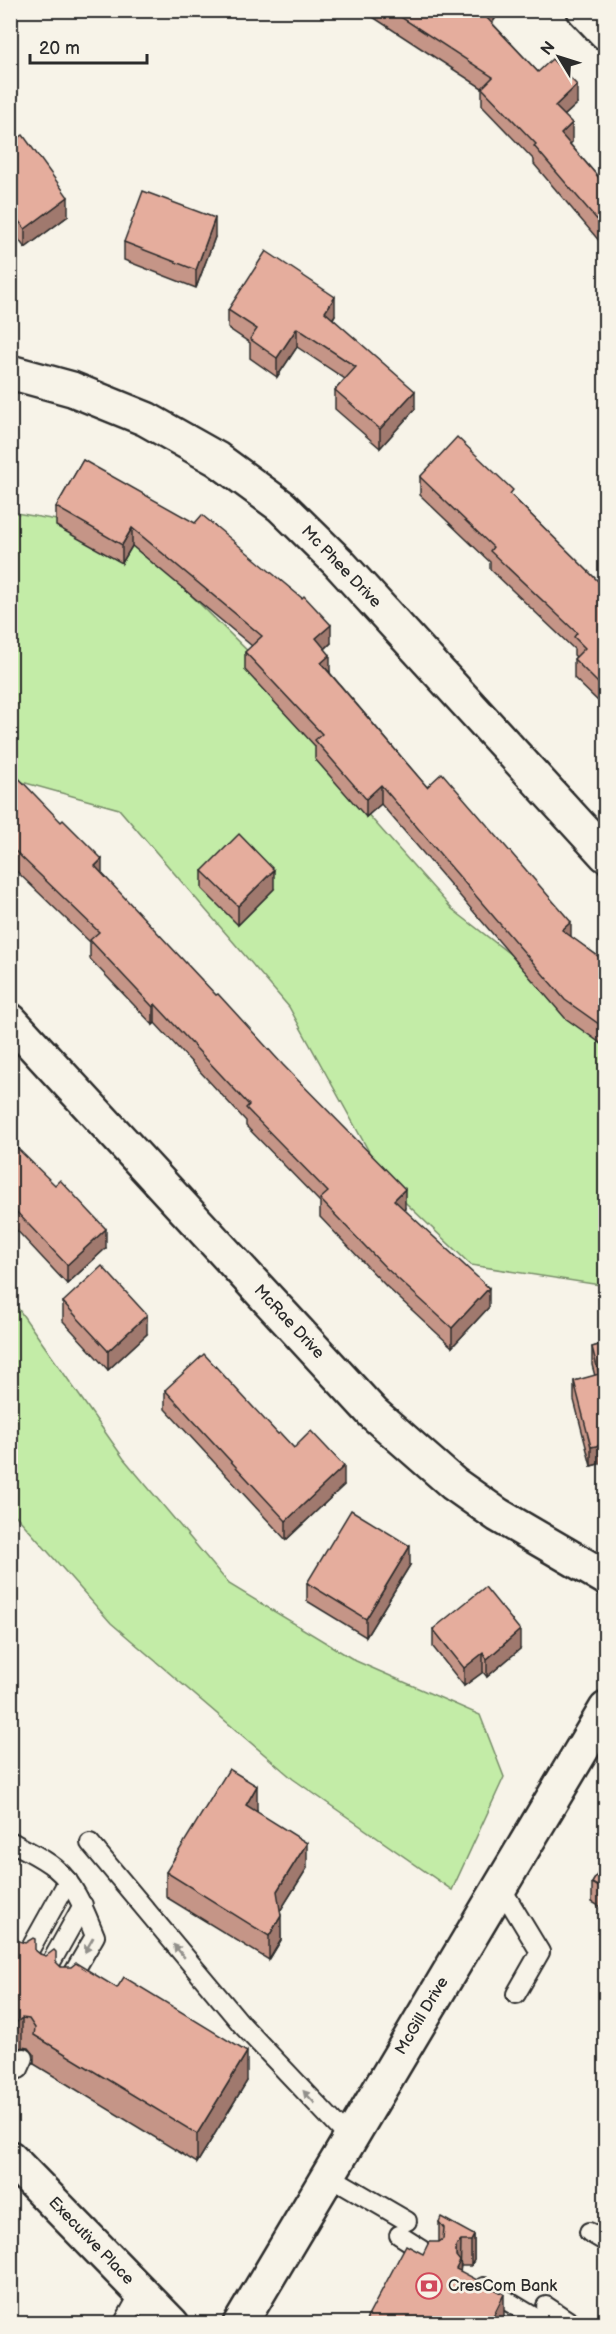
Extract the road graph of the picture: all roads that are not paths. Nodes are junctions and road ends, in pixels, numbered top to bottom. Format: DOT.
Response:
graph roads {
  1 [pos="584,10"];
  2 [pos="606,33"];
  3 [pos="10,372"];
  4 [pos="606,855"];
  5 [pos="10,1020"];
  6 [pos="606,1578"];
  7 [pos="606,1709"];
  8 [pos="10,1841"];
  9 [pos="90,1843"];
  10 [pos="68,1881"];
  11 [pos="500,1886"];
  12 [pos="83,1905"];
  13 [pos="24,1960"];
  14 [pos="45,1973"];
  15 [pos="66,1986"];
  16 [pos="516,1994"];
  17 [pos="350,2139"];
  18 [pos="10,2158"];
  19 [pos="328,2175"];
  20 [pos="589,2232"];
  21 [pos="606,2242"];
  22 [pos="434,2257"];
  23 [pos="466,2276"];
  24 [pos="141,2292"];
  25 [pos="123,2324"];
  26 [pos="172,2324"];
  27 [pos="240,2324"];
  28 [pos="573,2324"];
  1 -- 2 [label="street"];
  3 -- 4 [label="street, Mc Phee Drive"];
  5 -- 6 [label="street, McRae Drive"];
  7 -- 11 [label="street, McGill Drive"];
  8 -- 10 [label="lane"];
  17 -- 9 [label="lane, one-way"];
  10 -- 12 [label="lane"];
  10 -- 13 [label="lane"];
  11 -- 16 [label="lane"];
  11 -- 17 [label="street, McGill Drive"];
  12 -- 14 [label="lane"];
  12 -- 15 [label="lane, one-way"];
  17 -- 19 [label="street, McGill Drive"];
  18 -- 24 [label="street, Executive Place"];
  19 -- 22 [label="lane"];
  19 -- 27 [label="street, McGill Drive"];
  20 -- 21 [label="lane"];
  23 -- 28 [label="lane"];
  24 -- 25 [label="lane"];
  24 -- 26 [label="street, Executive Place"];
}
